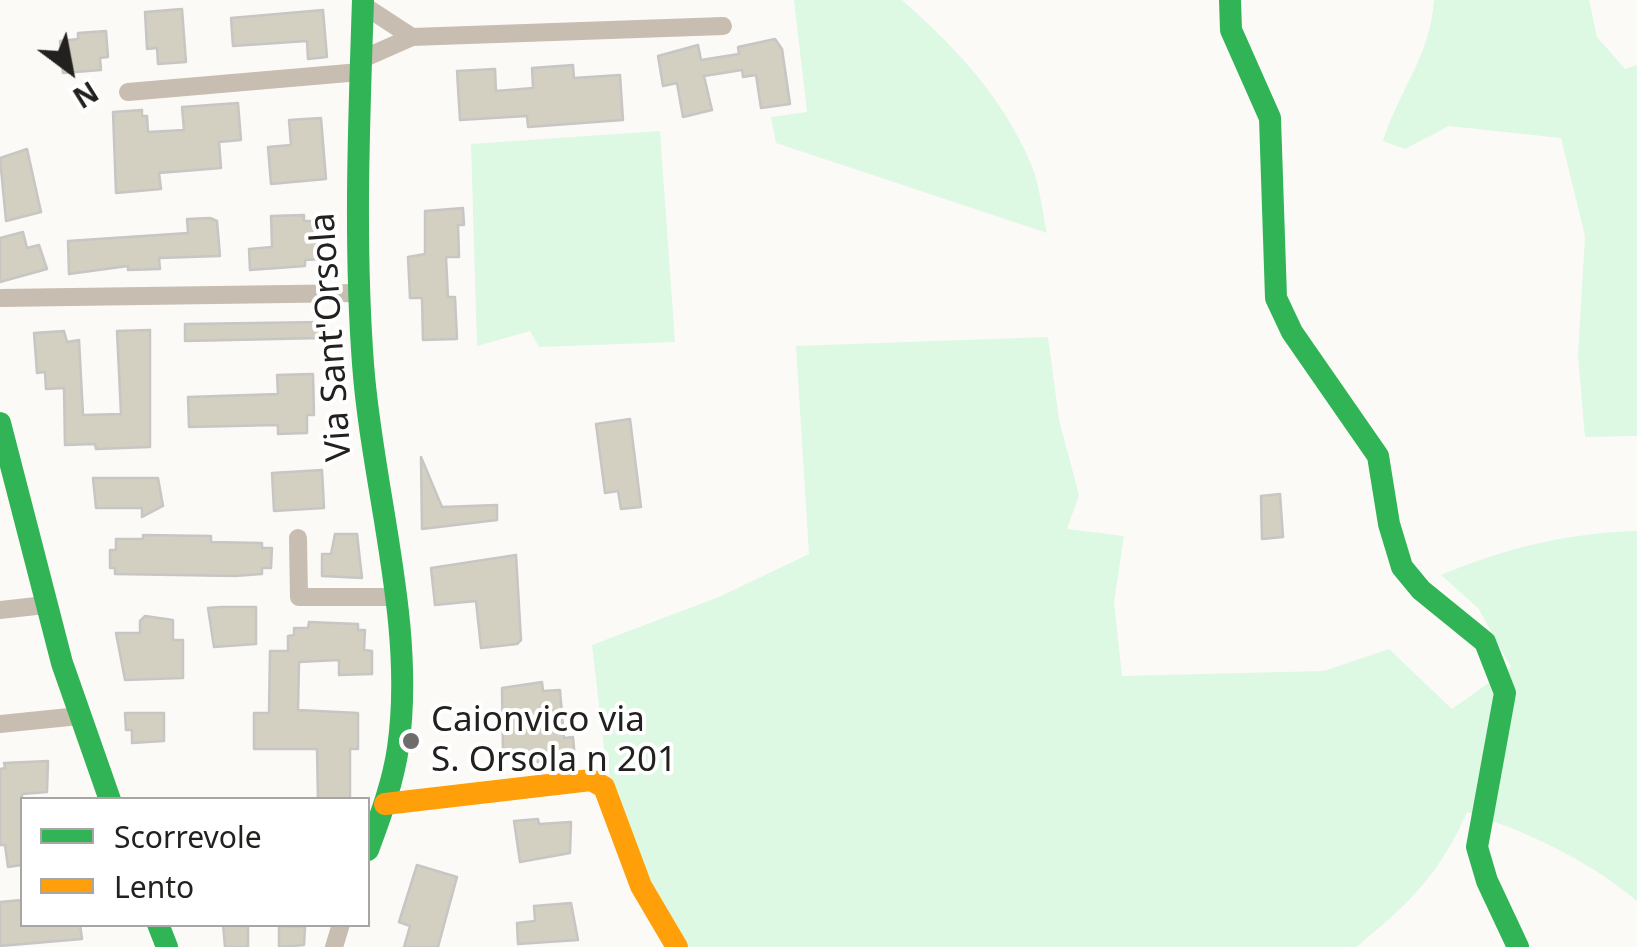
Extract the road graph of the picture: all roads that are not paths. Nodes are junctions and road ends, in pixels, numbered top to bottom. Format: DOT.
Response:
graph roads {
  1 [pos="1230,0"];
  2 [pos="363,2"];
  3 [pos="723,26"];
  4 [pos="412,38"];
  5 [pos="360,66"];
  6 [pos="128,92"];
  7 [pos="360,292"];
  8 [pos="0,298"];
  9 [pos="0,423"];
  10 [pos="298,538"];
  11 [pos="394,597"];
  12 [pos="45,605"];
  13 [pos="0,610"];
  14 [pos="79,716"];
  15 [pos="0,724"];
  16 [pos="109,797"];
  17 [pos="385,804"];
  18 [pos="370,845"];
  19 [pos="678,947"];
  20 [pos="1518,947"];
  1 -- 20 [label="street"];
  2 -- 4 [label="street"];
  2 -- 5 [label="street, Via Sant'Orsola"];
  3 -- 4 [label="street"];
  4 -- 5 [label="street"];
  5 -- 6 [label="street"];
  5 -- 7 [label="street, Via Sant'Orsola"];
  7 -- 8 [label="street"];
  7 -- 11 [label="street, Via Sant'Orsola"];
  9 -- 12 [label="street"];
  10 -- 11 [label="street"];
  11 -- 17 [label="street, Via Sant'Orsola"];
  12 -- 13 [label="street"];
  12 -- 14 [label="street"];
  14 -- 15 [label="street"];
  14 -- 16 [label="street"];
  17 -- 18 [label="street, Via Sant'Orsola"];
  17 -- 19 [label="street"];
}
